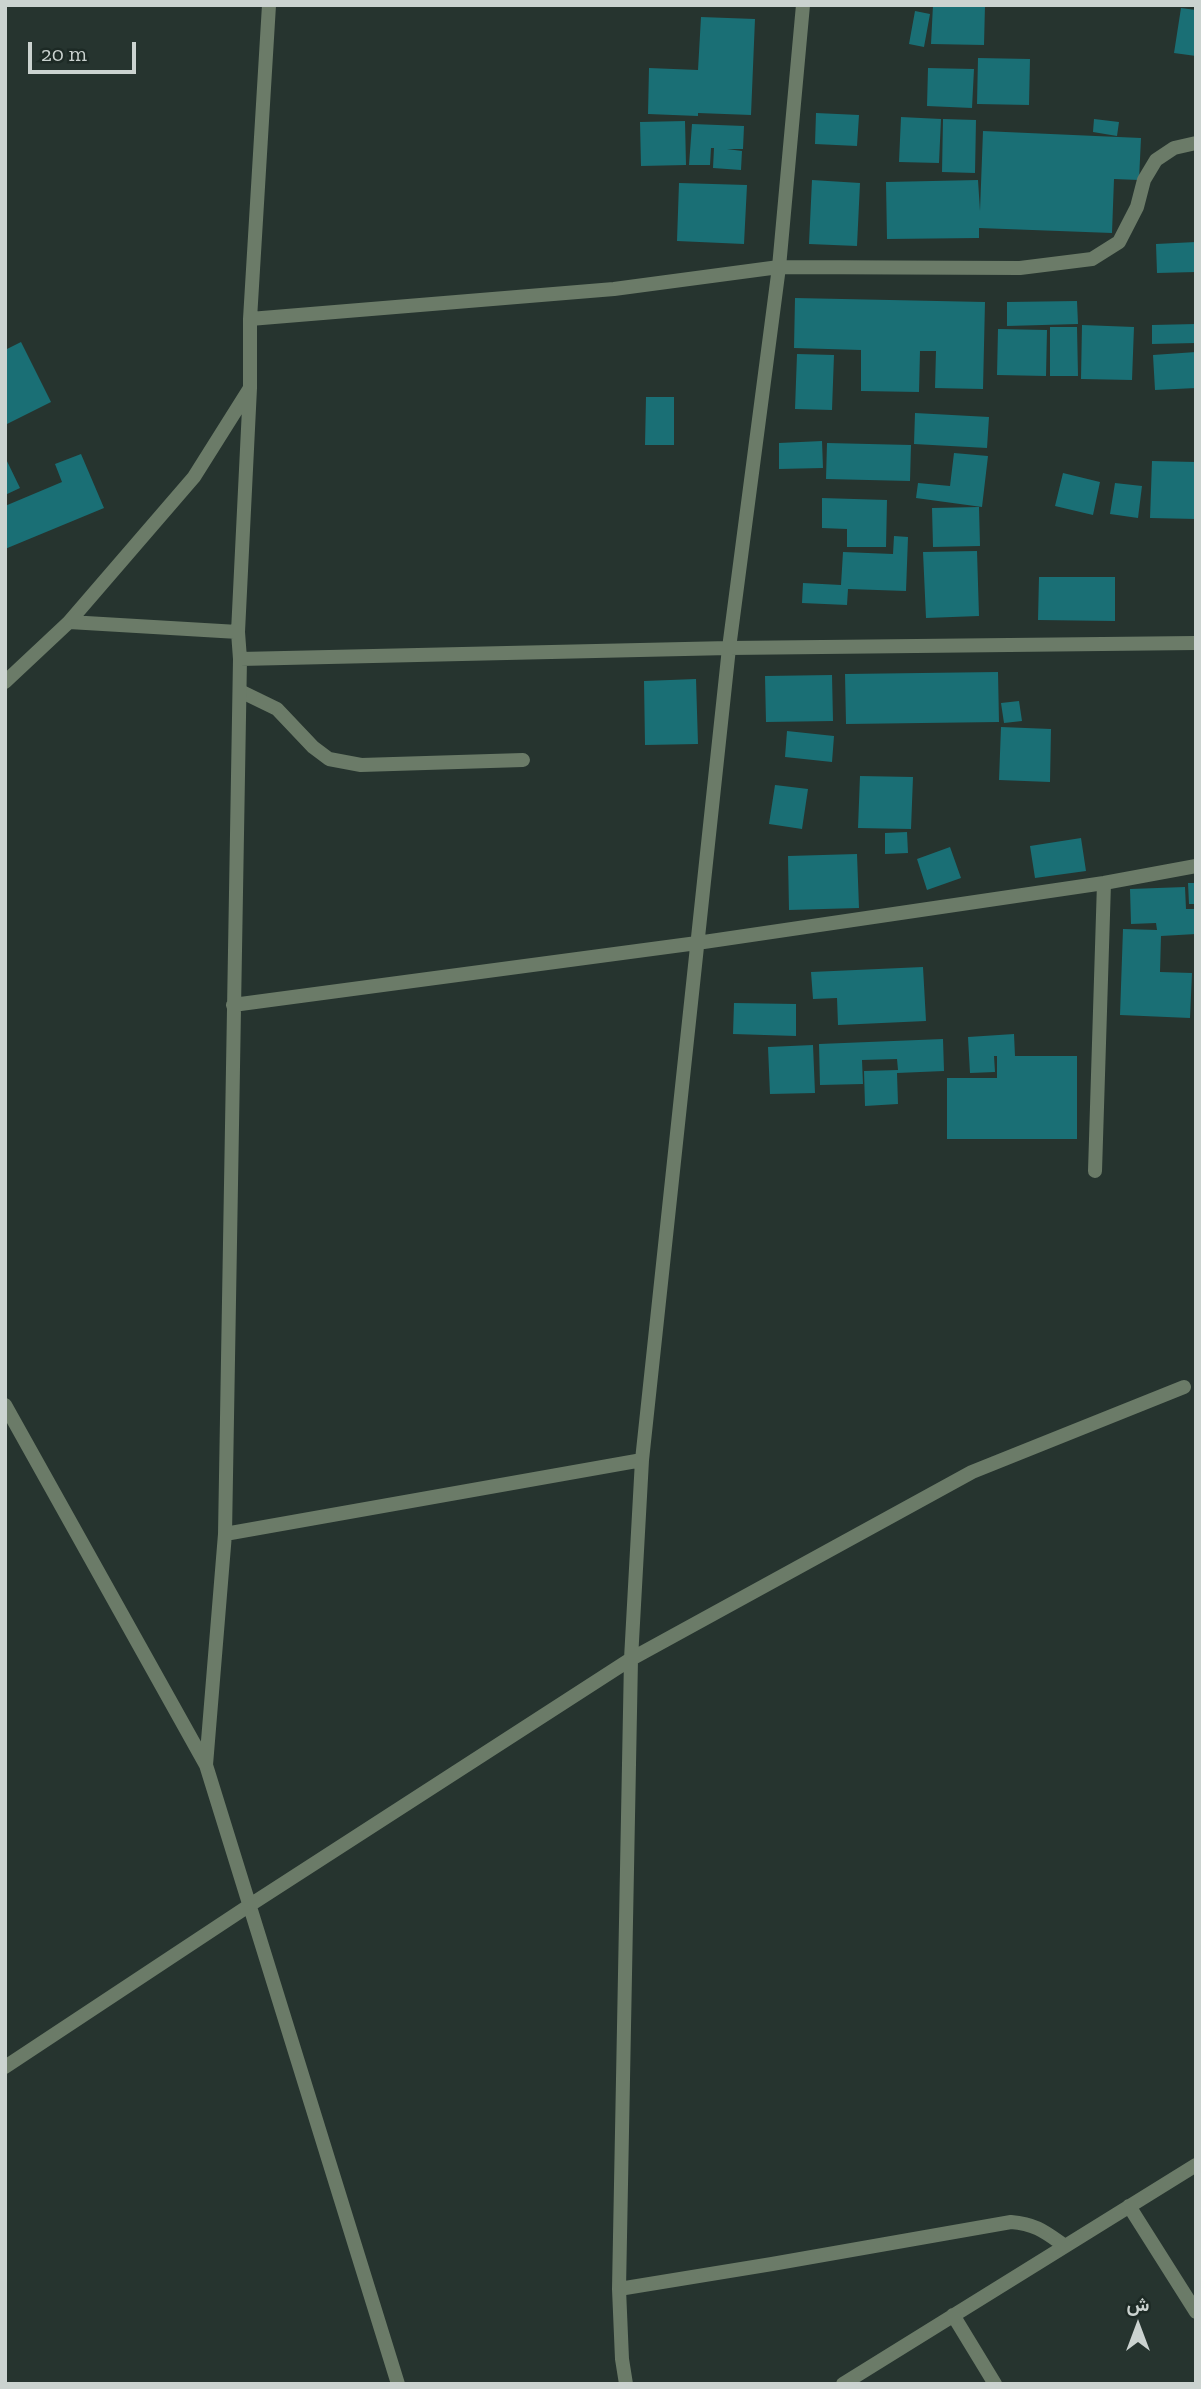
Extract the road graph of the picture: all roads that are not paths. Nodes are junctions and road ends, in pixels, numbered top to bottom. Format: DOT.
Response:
graph roads {
  1 [pos="268,5"];
  2 [pos="803,5"];
  3 [pos="1196,142"];
  4 [pos="779,267"];
  5 [pos="250,319"];
  6 [pos="250,388"];
  7 [pos="69,622"];
  8 [pos="238,632"];
  9 [pos="1196,643"];
  10 [pos="729,648"];
  11 [pos="240,659"];
  12 [pos="5,682"];
  13 [pos="240,691"];
  14 [pos="523,760"];
  15 [pos="1196,866"];
  16 [pos="1104,883"];
  17 [pos="697,943"];
  18 [pos="233,1005"];
  19 [pos="1095,1171"];
  20 [pos="1184,1387"];
  21 [pos="5,1405"];
  22 [pos="642,1460"];
  23 [pos="225,1534"];
  24 [pos="631,1659"];
  25 [pos="206,1765"];
  26 [pos="250,1905"];
  27 [pos="5,2067"];
  28 [pos="1196,2165"];
  29 [pos="1129,2206"];
  30 [pos="1065,2246"];
  31 [pos="619,2289"];
  32 [pos="1196,2312"];
  33 [pos="953,2315"];
  34 [pos="398,2384"];
  35 [pos="626,2384"];
  36 [pos="843,2384"];
  37 [pos="995,2384"];
  1 -- 5 [label="street"];
  2 -- 4 [label="street"];
  3 -- 4 [label="street"];
  4 -- 5 [label="street"];
  4 -- 10 [label="street"];
  5 -- 6 [label="street"];
  6 -- 7 [label="street"];
  6 -- 8 [label="street"];
  7 -- 8 [label="street"];
  7 -- 12 [label="street"];
  8 -- 11 [label="street"];
  9 -- 10 [label="street"];
  10 -- 11 [label="street"];
  10 -- 17 [label="street"];
  11 -- 13 [label="street"];
  13 -- 14 [label="street"];
  13 -- 18 [label="street"];
  15 -- 16 [label="street"];
  16 -- 17 [label="street"];
  16 -- 19 [label="street"];
  17 -- 18 [label="street"];
  17 -- 22 [label="street"];
  18 -- 23 [label="street"];
  20 -- 24 [label="street"];
  21 -- 25 [label="street"];
  22 -- 23 [label="street"];
  22 -- 24 [label="street"];
  23 -- 25 [label="street"];
  24 -- 26 [label="street"];
  24 -- 31 [label="street"];
  25 -- 26 [label="street"];
  26 -- 27 [label="street"];
  26 -- 34 [label="street"];
  28 -- 29 [label="street"];
  29 -- 30 [label="street"];
  29 -- 32 [label="street"];
  30 -- 31 [label="street"];
  30 -- 33 [label="street"];
  31 -- 35 [label="street"];
  33 -- 36 [label="street"];
  33 -- 37 [label="street"];
}
